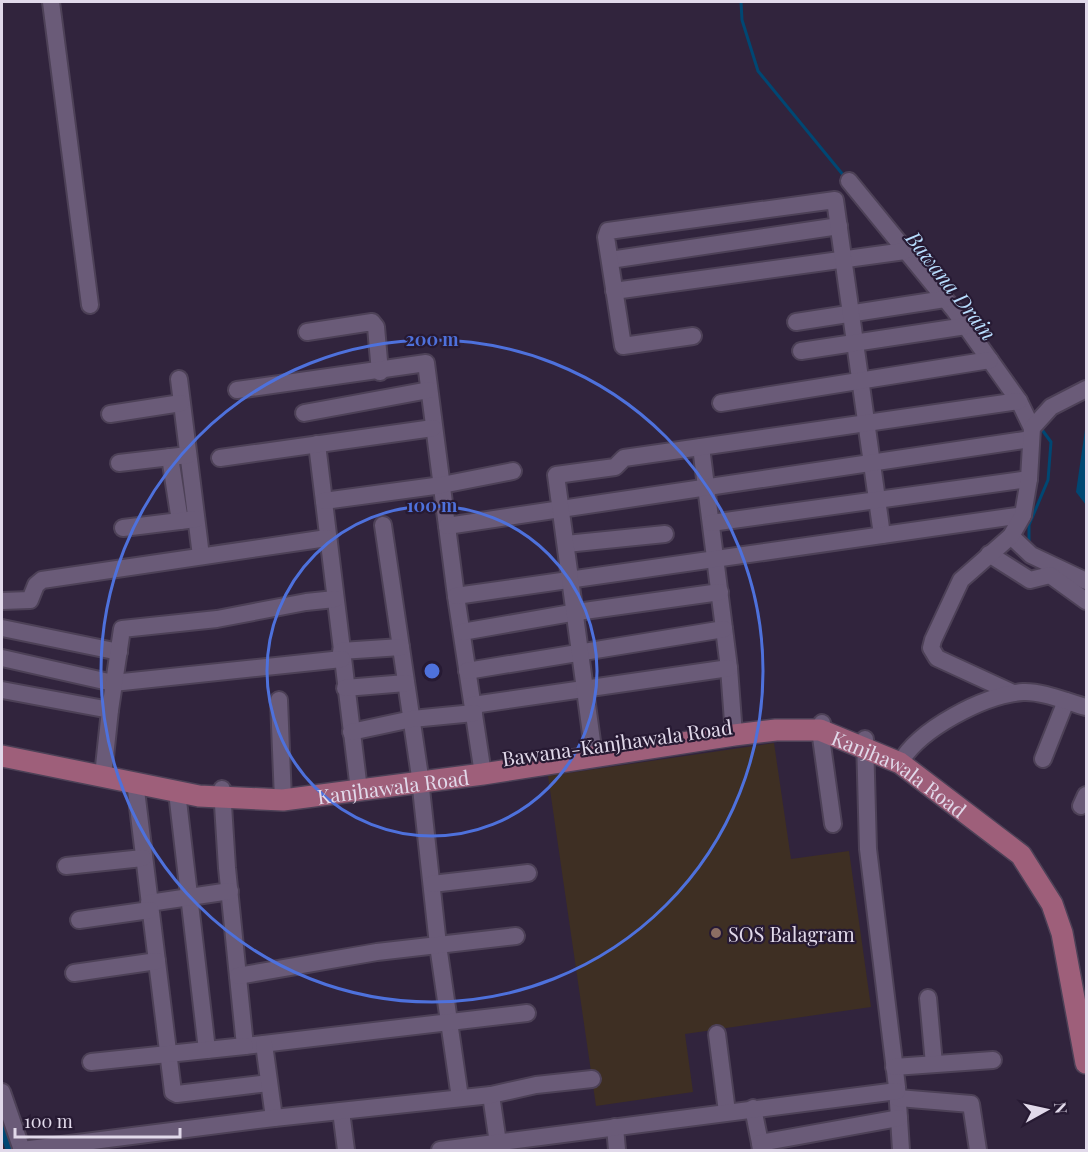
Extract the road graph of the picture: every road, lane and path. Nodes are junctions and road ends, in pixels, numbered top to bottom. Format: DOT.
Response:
graph roads {
  1 [pos="51,2"];
  2 [pos="849,181"];
  3 [pos="839,226"];
  4 [pos="905,251"];
  5 [pos="610,260"];
  6 [pos="844,260"];
  7 [pos="614,291"];
  8 [pos="945,299"];
  9 [pos="90,305"];
  10 [pos="850,313"];
  11 [pos="796,322"];
  12 [pos="966,326"];
  13 [pos="307,332"];
  14 [pos="693,336"];
  15 [pos="855,343"];
  16 [pos="801,351"];
  17 [pos="990,360"];
  18 [pos="380,372"];
  19 [pos="179,379"];
  20 [pos="860,381"];
  21 [pos="1086,389"];
  22 [pos="237,390"];
  23 [pos="429,390"];
  24 [pos="1019,401"];
  25 [pos="721,403"];
  26 [pos="182,404"];
  27 [pos="304,413"];
  28 [pos="110,414"];
  29 [pos="866,423"];
  30 [pos="1035,426"];
  31 [pos="433,428"];
  32 [pos="318,444"];
  33 [pos="701,447"];
  34 [pos="188,455"];
  35 [pos="170,457"];
  36 [pos="220,458"];
  37 [pos="872,462"];
  38 [pos="119,463"];
  39 [pos="513,471"];
  40 [pos="1029,479"];
  41 [pos="442,485"];
  42 [pos="706,486"];
  43 [pos="877,500"];
  44 [pos="324,501"];
  45 [pos="560,507"];
  46 [pos="1023,514"];
  47 [pos="188,520"];
  48 [pos="711,524"];
  49 [pos="383,525"];
  50 [pos="447,526"];
  51 [pos="123,528"];
  52 [pos="665,534"];
  53 [pos="882,535"];
  54 [pos="1011,536"];
  55 [pos="327,538"];
  56 [pos="566,544"];
  57 [pos="989,554"];
  58 [pos="201,556"];
  59 [pos="715,558"];
  60 [pos="572,578"];
  61 [pos="1086,581"];
  62 [pos="720,592"];
  63 [pos="456,596"];
  64 [pos="334,599"];
  65 [pos="1086,600"];
  66 [pos="2,601"];
  67 [pos="577,612"];
  68 [pos="2,628"];
  69 [pos="724,629"];
  70 [pos="462,633"];
  71 [pos="401,647"];
  72 [pos="582,650"];
  73 [pos="119,652"];
  74 [pos="341,655"];
  75 [pos="2,658"];
  76 [pos="729,668"];
  77 [pos="467,670"];
  78 [pos="113,683"];
  79 [pos="406,683"];
  80 [pos="345,688"];
  81 [pos="586,688"];
  82 [pos="2,690"];
  83 [pos="1013,693"];
  84 [pos="279,700"];
  85 [pos="1066,701"];
  86 [pos="1086,707"];
  87 [pos="473,709"];
  88 [pos="110,710"];
  89 [pos="412,719"];
  90 [pos="821,727"];
  91 [pos="734,729"];
  92 [pos="351,732"];
  93 [pos="865,742"];
  94 [pos="2,747"];
  95 [pos="593,750"];
  96 [pos="2,756"];
  97 [pos="1043,759"];
  98 [pos="902,760"];
  99 [pos="482,768"];
  100 [pos="104,771"];
  101 [pos="420,776"];
  102 [pos="135,782"];
  103 [pos="358,785"];
  104 [pos="177,792"];
  105 [pos="221,794"];
  106 [pos="283,795"];
  107 [pos="833,824"];
  108 [pos="143,858"];
  109 [pos="66,866"];
  110 [pos="528,873"];
  111 [pos="432,884"];
  112 [pos="230,891"];
  113 [pos="189,897"];
  114 [pos="150,906"];
  115 [pos="79,920"];
  116 [pos="516,936"];
  117 [pos="438,945"];
  118 [pos="157,961"];
  119 [pos="74,973"];
  120 [pos="238,976"];
  121 [pos="928,998"];
  122 [pos="1084,1011"];
  123 [pos="527,1014"];
  124 [pos="450,1020"];
  125 [pos="717,1034"];
  126 [pos="264,1044"];
  127 [pos="245,1046"];
  128 [pos="207,1050"];
  129 [pos="168,1053"];
  130 [pos="993,1060"];
  131 [pos="91,1062"];
  132 [pos="1086,1063"];
  133 [pos="933,1064"];
  134 [pos="894,1067"];
  135 [pos="592,1078"];
  136 [pos="269,1083"];
  137 [pos="2,1092"];
  138 [pos="491,1095"];
  139 [pos="897,1095"];
  140 [pos="460,1098"];
  141 [pos="753,1108"];
  142 [pos="341,1111"];
  143 [pos="727,1112"];
  144 [pos="274,1118"];
  145 [pos="899,1118"];
  146 [pos="615,1127"];
  147 [pos="498,1147"];
  148 [pos="760,1147"];
  149 [pos="22,1150"];
  150 [pos="346,1150"];
  151 [pos="441,1150"];
  152 [pos="617,1150"];
  153 [pos="901,1150"];
  154 [pos="978,1150"];
  1 -- 9 [label="street"];
  2 -- 4 [label="street"];
  3 -- 5 [label="street"];
  3 -- 5 [label="street"];
  3 -- 6 [label="street"];
  4 -- 6 [label="street"];
  4 -- 8 [label="street"];
  5 -- 7 [label="street"];
  6 -- 7 [label="street"];
  6 -- 10 [label="street"];
  7 -- 14 [label="street"];
  8 -- 10 [label="street"];
  8 -- 12 [label="street"];
  10 -- 11 [label="street"];
  10 -- 15 [label="street"];
  12 -- 15 [label="street"];
  12 -- 17 [label="street"];
  13 -- 18 [label="street"];
  15 -- 16 [label="street"];
  15 -- 20 [label="street"];
  17 -- 20 [label="street"];
  17 -- 24 [label="street"];
  18 -- 22 [label="street"];
  18 -- 23 [label="street"];
  19 -- 26 [label="street"];
  20 -- 25 [label="street"];
  20 -- 29 [label="street"];
  21 -- 30 [label="street"];
  23 -- 27 [label="street"];
  23 -- 31 [label="street"];
  24 -- 29 [label="street"];
  24 -- 30 [label="street"];
  26 -- 28 [label="street"];
  26 -- 34 [label="street"];
  29 -- 33 [label="street"];
  29 -- 37 [label="street"];
  30 -- 37 [label="street"];
  30 -- 40 [label="street"];
  31 -- 32 [label="street"];
  31 -- 41 [label="street"];
  32 -- 36 [label="street"];
  32 -- 44 [label="street"];
  33 -- 42 [label="street"];
  33 -- 45 [label="street"];
  34 -- 35 [label="street"];
  34 -- 47 [label="street"];
  35 -- 38 [label="street"];
  35 -- 47 [label="street"];
  37 -- 42 [label="street"];
  37 -- 43 [label="street"];
  39 -- 41 [label="street"];
  40 -- 43 [label="street"];
  40 -- 46 [label="street"];
  41 -- 44 [label="street"];
  41 -- 50 [label="street"];
  42 -- 45 [label="street"];
  42 -- 48 [label="street"];
  43 -- 48 [label="street"];
  43 -- 53 [label="street"];
  44 -- 55 [label="street"];
  45 -- 50 [label="street"];
  45 -- 56 [label="street"];
  46 -- 53 [label="street"];
  46 -- 54 [label="street"];
  47 -- 51 [label="street"];
  47 -- 58 [label="street"];
  48 -- 59 [label="street"];
  49 -- 71 [label="street"];
  50 -- 63 [label="street"];
  52 -- 56 [label="street"];
  53 -- 59 [label="street"];
  54 -- 57 [label="street"];
  54 -- 61 [label="street"];
  55 -- 58 [label="street"];
  55 -- 64 [label="street"];
  56 -- 60 [label="street"];
  57 -- 65 [label="street"];
  57 -- 83 [label="street"];
  58 -- 66 [label="street"];
  59 -- 60 [label="street"];
  59 -- 62 [label="street"];
  60 -- 63 [label="street"];
  60 -- 67 [label="street"];
  62 -- 67 [label="street"];
  62 -- 69 [label="street"];
  63 -- 70 [label="street"];
  64 -- 73 [label="street"];
  64 -- 74 [label="street"];
  67 -- 70 [label="street"];
  67 -- 72 [label="street"];
  68 -- 73 [label="street"];
  69 -- 72 [label="street"];
  69 -- 76 [label="street"];
  70 -- 77 [label="street"];
  71 -- 74 [label="street"];
  71 -- 79 [label="street"];
  72 -- 77 [label="street"];
  72 -- 81 [label="street"];
  73 -- 78 [label="street"];
  74 -- 78 [label="street"];
  74 -- 80 [label="street"];
  75 -- 78 [label="street"];
  76 -- 81 [label="street"];
  76 -- 91 [label="street"];
  77 -- 87 [label="street"];
  78 -- 88 [label="street"];
  79 -- 80 [label="street"];
  79 -- 89 [label="street"];
  80 -- 92 [label="street"];
  81 -- 87 [label="street"];
  81 -- 95 [label="street"];
  82 -- 88 [label="street"];
  83 -- 85 [label="street"];
  83 -- 98 [label="street"];
  84 -- 106 [label="street"];
  85 -- 86 [label="street"];
  85 -- 97 [label="street"];
  87 -- 89 [label="street"];
  87 -- 99 [label="street"];
  88 -- 100 [label="street"];
  89 -- 92 [label="street"];
  89 -- 101 [label="street"];
  90 -- 91 [label="main road, Bawana-Kanjhawala Road"];
  90 -- 93 [label="main road, Bawana-Kanjhawala Road"];
  90 -- 107 [label="street"];
  91 -- 95 [label="main road, Bawana-Kanjhawala Road"];
  92 -- 103 [label="street"];
  93 -- 98 [label="main road, Bawana-Kanjhawala Road"];
  93 -- 134 [label="street"];
  94 -- 100 [label="main road, Bawana-Kanjhawala Road"];
  95 -- 99 [label="main road, Bawana-Kanjhawala Road"];
  96 -- 100 [label="main road"];
  98 -- 122 [label="main road, Bawana-Kanjhawala Road"];
  99 -- 101 [label="main road, Bawana-Kanjhawala Road"];
  100 -- 102 [label="main road"];
  100 -- 105 [label="main road, Bawana-Kanjhawala Road"];
  101 -- 103 [label="main road, Bawana-Kanjhawala Road"];
  101 -- 111 [label="street"];
  102 -- 104 [label="main road"];
  102 -- 108 [label="street"];
  103 -- 106 [label="main road, Bawana-Kanjhawala Road"];
  104 -- 105 [label="main road"];
  104 -- 113 [label="street"];
  105 -- 106 [label="main road, Bawana-Kanjhawala Road"];
  105 -- 112 [label="street"];
  108 -- 109 [label="street"];
  108 -- 114 [label="street"];
  110 -- 111 [label="street"];
  111 -- 117 [label="street"];
  112 -- 113 [label="street"];
  112 -- 120 [label="street"];
  113 -- 114 [label="street"];
  113 -- 128 [label="street"];
  114 -- 115 [label="street"];
  114 -- 118 [label="street"];
  116 -- 117 [label="street"];
  117 -- 120 [label="street"];
  117 -- 124 [label="street"];
  118 -- 119 [label="street"];
  118 -- 129 [label="street"];
  120 -- 127 [label="street"];
  121 -- 133 [label="street"];
  122 -- 132 [label="main road"];
  123 -- 124 [label="street"];
  124 -- 126 [label="street"];
  124 -- 140 [label="street"];
  125 -- 143 [label="street"];
  126 -- 127 [label="street"];
  126 -- 136 [label="street"];
  127 -- 128 [label="street"];
  128 -- 129 [label="street"];
  129 -- 131 [label="street"];
  129 -- 136 [label="street"];
  130 -- 133 [label="street"];
  133 -- 134 [label="street"];
  134 -- 139 [label="street"];
  135 -- 138 [label="street"];
  136 -- 144 [label="street"];
  137 -- 149 [label="street"];
  138 -- 140 [label="street"];
  138 -- 147 [label="street"];
  139 -- 141 [label="street"];
  139 -- 145 [label="street"];
  139 -- 154 [label="street"];
  140 -- 142 [label="street"];
  141 -- 143 [label="street"];
  141 -- 148 [label="street"];
  142 -- 144 [label="street"];
  142 -- 150 [label="street"];
  143 -- 146 [label="street"];
  144 -- 149 [label="street"];
  145 -- 148 [label="street"];
  145 -- 153 [label="street"];
  146 -- 147 [label="street"];
  146 -- 152 [label="street"];
  147 -- 151 [label="street"];
}
